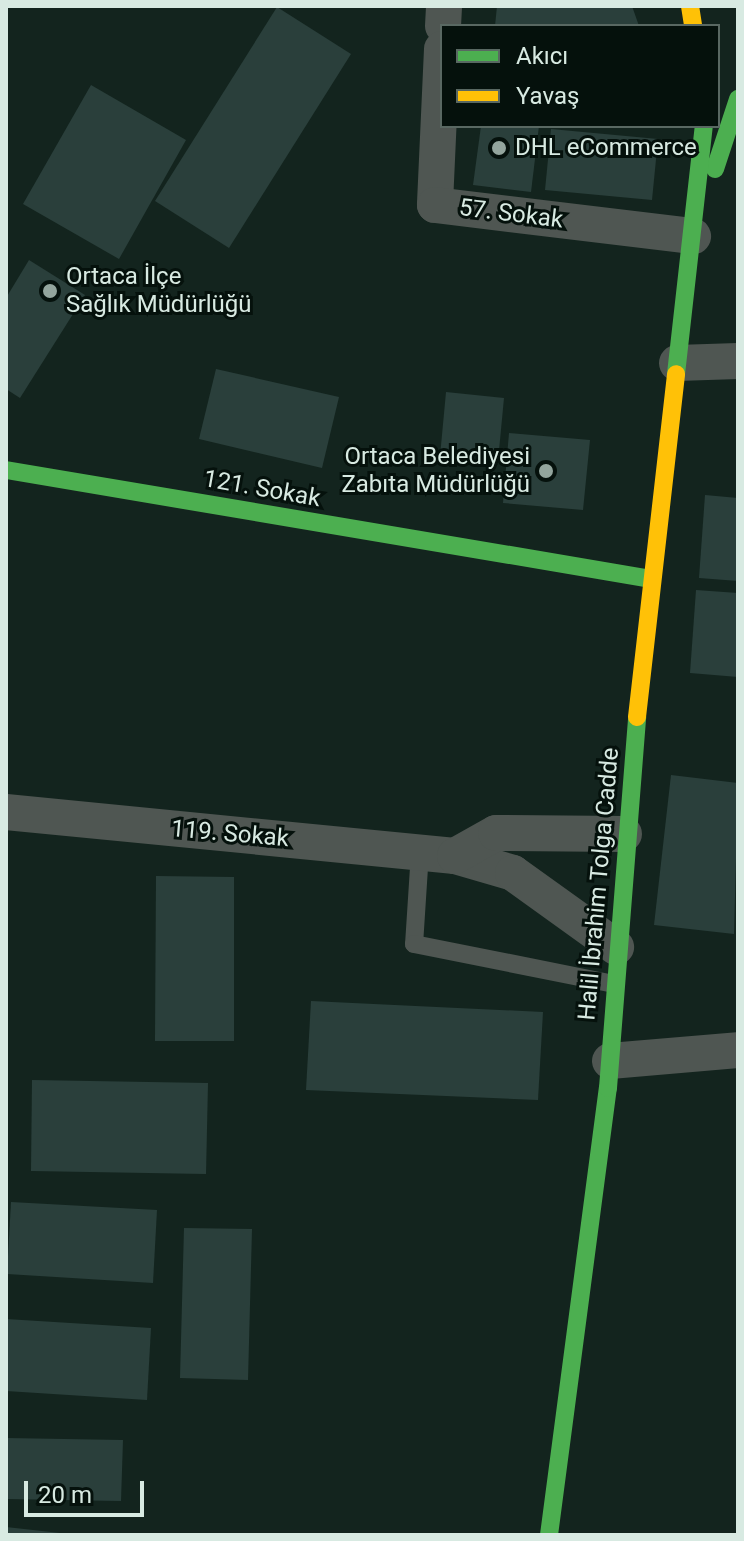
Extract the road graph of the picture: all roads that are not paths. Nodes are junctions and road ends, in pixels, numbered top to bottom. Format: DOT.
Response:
graph roads {
  1 [pos="440,94"];
  2 [pos="738,99"];
  3 [pos="693,128"];
  4 [pos="704,128"];
  5 [pos="693,236"];
  6 [pos="738,361"];
  7 [pos="677,363"];
  8 [pos="6,470"];
  9 [pos="652,579"];
  10 [pos="7,822"];
  11 [pos="624,834"];
  12 [pos="437,854"];
  13 [pos="616,947"];
  14 [pos="614,984"];
  15 [pos="738,1050"];
  16 [pos="610,1061"];
  17 [pos="549,1535"];
  1 -- 5 [label="street, 57. Sokak"];
  2 -- 5 [label="street"];
  3 -- 5 [label="street"];
  4 -- 5 [label="street"];
  5 -- 7 [label="street, Halil İbrahim Tolga Cadde"];
  6 -- 7 [label="street"];
  7 -- 9 [label="street, Halil İbrahim Tolga Cadde"];
  8 -- 9 [label="street, 121. Sokak"];
  9 -- 11 [label="street, Halil İbrahim Tolga Cadde"];
  10 -- 12 [label="street, 119. Sokak"];
  11 -- 12 [label="street"];
  11 -- 13 [label="street, Halil İbrahim Tolga Cadde"];
  12 -- 13 [label="street, 119. Sokak"];
  12 -- 14 [label="lane"];
  13 -- 14 [label="street, Halil İbrahim Tolga Cadde"];
  14 -- 16 [label="street, Halil İbrahim Tolga Cadde"];
  15 -- 16 [label="street"];
  16 -- 17 [label="street, Halil İbrahim Tolga Cadde"];
}
